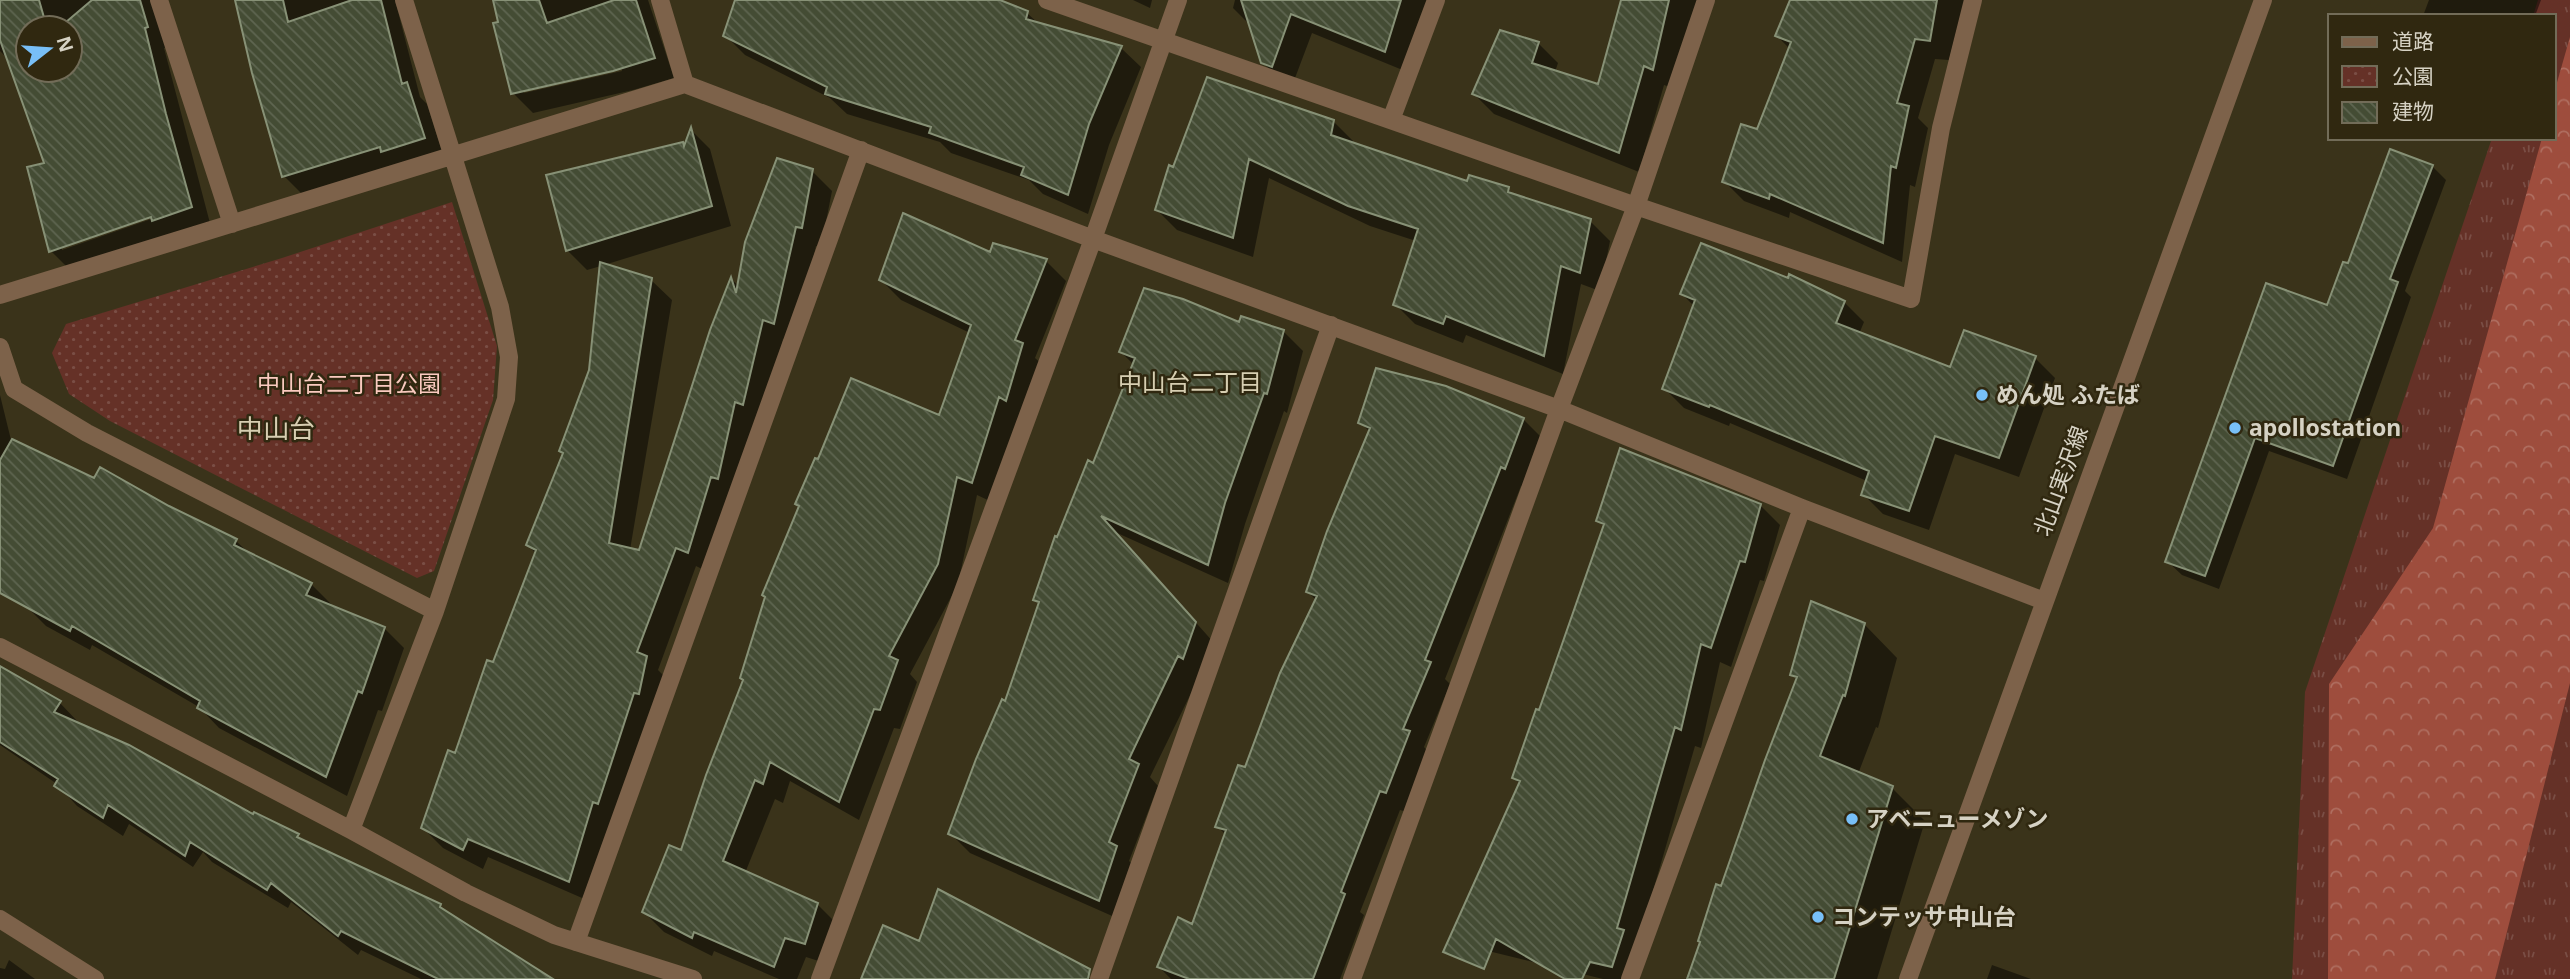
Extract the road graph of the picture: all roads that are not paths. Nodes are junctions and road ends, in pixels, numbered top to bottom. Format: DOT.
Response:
graph roads {
  1 [pos="159,0"];
  2 [pos="404,0"];
  3 [pos="660,0"];
  4 [pos="1047,0"];
  5 [pos="1178,0"];
  6 [pos="1436,0"];
  7 [pos="1706,0"];
  8 [pos="1973,0"];
  9 [pos="2263,0"];
  10 [pos="1163,41"];
  11 [pos="685,83"];
  12 [pos="1391,120"];
  13 [pos="861,150"];
  14 [pos="453,155"];
  15 [pos="1636,206"];
  16 [pos="232,224"];
  17 [pos="1093,239"];
  18 [pos="0,295"];
  19 [pos="1331,325"];
  20 [pos="0,347"];
  21 [pos="1559,409"];
  22 [pos="1802,508"];
  23 [pos="2044,601"];
  24 [pos="435,611"];
  25 [pos="0,647"];
  26 [pos="351,830"];
  27 [pos="0,919"];
  28 [pos="576,942"];
  29 [pos="95,979"];
  30 [pos="693,979"];
  31 [pos="820,979"];
  32 [pos="1099,979"];
  33 [pos="1352,979"];
  34 [pos="1630,979"];
  35 [pos="1908,979"];
  1 -- 16 [label="street"];
  2 -- 14 [label="street"];
  3 -- 11 [label="street"];
  4 -- 10 [label="street"];
  5 -- 10 [label="street"];
  6 -- 12 [label="street"];
  7 -- 15 [label="street"];
  8 -- 15 [label="street"];
  9 -- 23 [label="street, 北山実沢線"];
  10 -- 12 [label="street"];
  10 -- 17 [label="street"];
  11 -- 13 [label="street"];
  11 -- 14 [label="street"];
  12 -- 15 [label="street"];
  13 -- 17 [label="street"];
  13 -- 28 [label="street"];
  14 -- 16 [label="street"];
  14 -- 24 [label="street"];
  15 -- 21 [label="street"];
  16 -- 18 [label="street"];
  17 -- 19 [label="street"];
  17 -- 31 [label="street"];
  19 -- 21 [label="street"];
  19 -- 32 [label="street"];
  20 -- 24 [label="street"];
  21 -- 22 [label="street"];
  21 -- 33 [label="street"];
  22 -- 23 [label="street"];
  22 -- 34 [label="street"];
  23 -- 35 [label="street, 北山実沢線"];
  24 -- 26 [label="street"];
  25 -- 26 [label="street"];
  26 -- 28 [label="street"];
  27 -- 29 [label="street"];
  28 -- 30 [label="street"];
}
